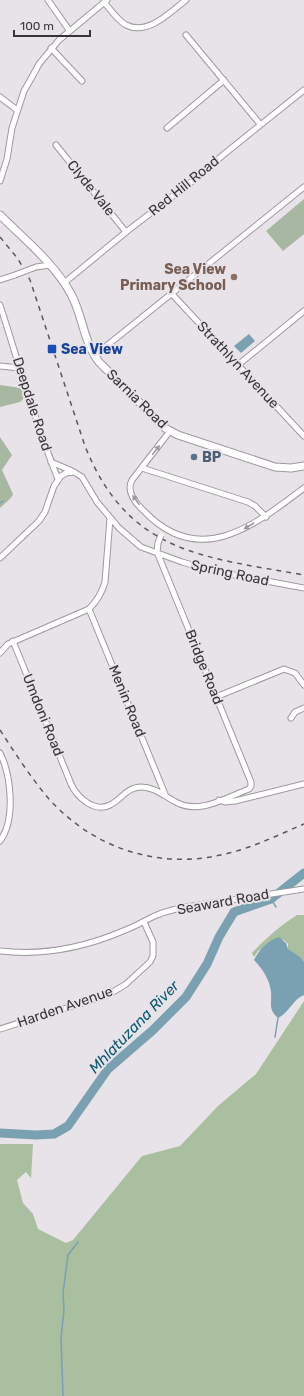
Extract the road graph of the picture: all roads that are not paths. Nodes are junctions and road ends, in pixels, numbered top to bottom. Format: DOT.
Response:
graph roads {
  1 [pos="48,0"];
  2 [pos="186,0"];
  3 [pos="105,1"];
  4 [pos="69,30"];
  5 [pos="186,35"];
  6 [pos="51,48"];
  7 [pos="224,80"];
  8 [pos="82,81"];
  9 [pos="304,90"];
  10 [pos="0,97"];
  11 [pos="18,110"];
  12 [pos="260,124"];
  13 [pos="167,128"];
  14 [pos="56,145"];
  15 [pos="0,181"];
  16 [pos="304,187"];
  17 [pos="0,215"];
  18 [pos="126,232"];
  19 [pos="50,265"];
  20 [pos="0,280"];
  21 [pos="64,283"];
  22 [pos="171,293"];
  23 [pos="0,306"];
  24 [pos="304,311"];
  25 [pos="94,356"];
  26 [pos="238,365"];
  27 [pos="0,366"];
  28 [pos="20,368"];
  29 [pos="170,431"];
  30 [pos="304,436"];
  31 [pos="51,462"];
  32 [pos="304,466"];
  33 [pos="142,468"];
  34 [pos="74,472"];
  35 [pos="58,479"];
  36 [pos="304,488"];
  37 [pos="266,516"];
  38 [pos="110,518"];
  39 [pos="165,529"];
  40 [pos="157,552"];
  41 [pos="0,558"];
  42 [pos="304,588"];
  43 [pos="89,608"];
  44 [pos="13,641"];
  45 [pos="0,653"];
  46 [pos="304,686"];
  47 [pos="216,697"];
  48 [pos="304,708"];
  49 [pos="291,718"];
  50 [pos="0,753"];
  51 [pos="304,784"];
  52 [pos="165,794"];
  53 [pos="219,800"];
  54 [pos="0,841"];
  55 [pos="304,889"];
  56 [pos="144,922"];
  57 [pos="0,951"];
  58 [pos="0,1029"];
  1 -- 4 [label="street"];
  2 -- 3 [label="street"];
  3 -- 4 [label="street"];
  4 -- 6 [label="street"];
  5 -- 7 [label="street"];
  6 -- 8 [label="street"];
  6 -- 11 [label="street"];
  7 -- 12 [label="street"];
  7 -- 13 [label="street"];
  9 -- 12 [label="street, Red Hill Road"];
  10 -- 11 [label="street"];
  11 -- 15 [label="street"];
  12 -- 18 [label="street, Red Hill Road"];
  14 -- 18 [label="street, Clyde Vale"];
  16 -- 22 [label="street"];
  17 -- 19 [label="main road, Sarnia Road"];
  18 -- 21 [label="street, Red Hill Road"];
  19 -- 20 [label="street, bridge"];
  19 -- 21 [label="main road, Sarnia Road"];
  21 -- 25 [label="main road, Sarnia Road"];
  22 -- 25 [label="street"];
  22 -- 26 [label="street, Strathlyn Avenue"];
  23 -- 28 [label="street, Deepdale Road"];
  24 -- 26 [label="street"];
  25 -- 29 [label="main road, Sarnia Road"];
  26 -- 30 [label="street, Strathlyn Avenue"];
  27 -- 28 [label="street"];
  28 -- 31 [label="street, Deepdale Road"];
  29 -- 32 [label="main road, Sarnia Road"];
  33 -- 29 [label="street, one-way"];
  31 -- 34 [label="street"];
  31 -- 35 [label="street, Deepdale Road"];
  33 -- 37 [label="street"];
  39 -- 33 [label="street, one-way"];
  34 -- 35 [label="street"];
  34 -- 38 [label="street, Spring Road"];
  35 -- 41 [label="street"];
  36 -- 37 [label="street"];
  37 -- 39 [label="street, one-way"];
  38 -- 40 [label="street, Spring Road"];
  38 -- 43 [label="street"];
  39 -- 40 [label="street, bridge"];
  40 -- 42 [label="street, Spring Road"];
  40 -- 47 [label="street, Bridge Road"];
  43 -- 44 [label="street"];
  43 -- 52 [label="street, Menin Road"];
  44 -- 45 [label="street"];
  44 -- 52 [label="street, Umdoni Road"];
  46 -- 47 [label="street"];
  47 -- 53 [label="street, Bridge Road"];
  48 -- 49 [label="street"];
  50 -- 54 [label="street"];
  51 -- 53 [label="street"];
  52 -- 53 [label="street"];
  55 -- 56 [label="street, Seaward Road"];
  56 -- 57 [label="street, Seaward Road"];
  56 -- 58 [label="street, Harden Avenue"];
}
